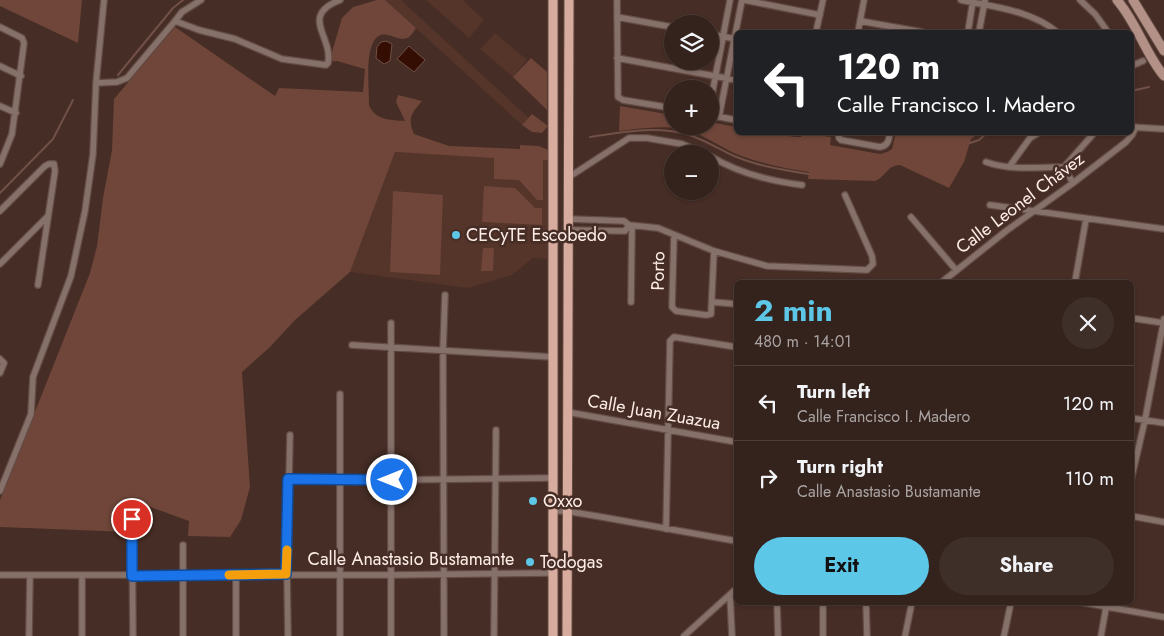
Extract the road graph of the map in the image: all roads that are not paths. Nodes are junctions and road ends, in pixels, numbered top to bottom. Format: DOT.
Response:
graph roads {
  1 [pos="104,0"];
  2 [pos="201,0"];
  3 [pos="340,0"];
  4 [pos="553,0"];
  5 [pos="569,0"];
  6 [pos="618,0"];
  7 [pos="730,0"];
  8 [pos="743,0"];
  9 [pos="823,0"];
  10 [pos="864,0"];
  11 [pos="962,0"];
  12 [pos="998,0"];
  13 [pos="1080,0"];
  14 [pos="1117,0"];
  15 [pos="1133,0"];
  16 [pos="973,1"];
  17 [pos="985,2"];
  18 [pos="997,7"];
  19 [pos="820,15"];
  20 [pos="617,17"];
  21 [pos="175,21"];
  22 [pos="860,21"];
  23 [pos="664,26"];
  24 [pos="0,27"];
  25 [pos="737,30"];
  26 [pos="816,30"];
  27 [pos="858,30"];
  28 [pos="911,30"];
  29 [pos="968,30"];
  30 [pos="979,30"];
  31 [pos="1054,30"];
  32 [pos="1107,30"];
  33 [pos="719,35"];
  34 [pos="723,36"];
  35 [pos="734,39"];
  36 [pos="734,43"];
  37 [pos="1164,53"];
  38 [pos="617,58"];
  39 [pos="1143,61"];
  40 [pos="1154,63"];
  41 [pos="1134,65"];
  42 [pos="0,66"];
  43 [pos="20,76"];
  44 [pos="715,76"];
  45 [pos="1164,76"];
  46 [pos="726,78"];
  47 [pos="714,80"];
  48 [pos="734,80"];
  49 [pos="96,83"];
  50 [pos="0,106"];
  51 [pos="664,106"];
  52 [pos="16,113"];
  53 [pos="719,116"];
  54 [pos="734,120"];
  55 [pos="1134,127"];
  56 [pos="1164,129"];
  57 [pos="838,135"];
  58 [pos="889,135"];
  59 [pos="1035,135"];
  60 [pos="1092,135"];
  61 [pos="1130,135"];
  62 [pos="688,145"];
  63 [pos="3,148"];
  64 [pos="719,161"];
  65 [pos="986,162"];
  66 [pos="0,164"];
  67 [pos="1009,167"];
  68 [pos="1064,167"];
  69 [pos="569,177"];
  70 [pos="1073,183"];
  71 [pos="802,185"];
  72 [pos="845,195"];
  73 [pos="990,205"];
  74 [pos="0,210"];
  75 [pos="1032,211"];
  76 [pos="49,216"];
  77 [pos="912,217"];
  78 [pos="1086,219"];
  79 [pos="569,220"];
  80 [pos="611,220"];
  81 [pos="631,226"];
  82 [pos="1164,229"];
  83 [pos="569,230"];
  84 [pos="611,230"];
  85 [pos="674,236"];
  86 [pos="714,251"];
  87 [pos="0,264"];
  88 [pos="956,270"];
  89 [pos="944,280"];
  90 [pos="1075,280"];
  91 [pos="38,285"];
  92 [pos="445,295"];
  93 [pos="631,302"];
  94 [pos="712,302"];
  95 [pos="734,304"];
  96 [pos="1134,318"];
  97 [pos="1164,322"];
  98 [pos="391,323"];
  99 [pos="352,345"];
  100 [pos="391,347"];
  101 [pos="734,347"];
  102 [pos="443,350"];
  103 [pos="552,357"];
  104 [pos="2,361"];
  105 [pos="0,373"];
  106 [pos="340,394"];
  107 [pos="567,412"];
  108 [pos="1134,418"];
  109 [pos="1145,420"];
  110 [pos="1164,423"];
  111 [pos="496,430"];
  112 [pos="668,431"];
  113 [pos="290,435"];
  114 [pos="734,442"];
  115 [pos="1134,467"];
  116 [pos="552,478"];
  117 [pos="288,479"];
  118 [pos="444,479"];
  119 [pos="495,479"];
  120 [pos="340,480"];
  121 [pos="392,480"];
  122 [pos="0,491"];
  123 [pos="552,511"];
  124 [pos="566,511"];
  125 [pos="1134,517"];
  126 [pos="132,519"];
  127 [pos="1164,522"];
  128 [pos="666,529"];
  129 [pos="734,542"];
  130 [pos="183,545"];
  131 [pos="552,573"];
  132 [pos="236,574"];
  133 [pos="286,574"];
  134 [pos="340,574"];
  135 [pos="444,574"];
  136 [pos="494,574"];
  137 [pos="0,575"];
  138 [pos="30,575"];
  139 [pos="391,575"];
  140 [pos="82,576"];
  141 [pos="132,576"];
  142 [pos="184,576"];
  143 [pos="734,591"];
  144 [pos="730,595"];
  145 [pos="777,605"];
  146 [pos="823,605"];
  147 [pos="866,605"];
  148 [pos="911,605"];
  149 [pos="1010,605"];
  150 [pos="1107,605"];
  151 [pos="1164,617"];
  152 [pos="687,635"];
  153 [pos="29,636"];
  154 [pos="82,636"];
  155 [pos="133,636"];
  156 [pos="183,636"];
  157 [pos="236,636"];
  158 [pos="288,636"];
  159 [pos="340,636"];
  160 [pos="391,636"];
  161 [pos="444,636"];
  162 [pos="494,636"];
  163 [pos="553,636"];
  164 [pos="567,636"];
  165 [pos="732,636"];
  166 [pos="778,636"];
  167 [pos="823,636"];
  168 [pos="867,636"];
  169 [pos="905,636"];
  170 [pos="1004,636"];
  171 [pos="1101,636"];
  1 -- 49 [label="street"];
  2 -- 21 [label="street"];
  3 -- 21 [label="street"];
  4 -- 103 [label="main road"];
  5 -- 69 [label="main road"];
  6 -- 20 [label="street"];
  7 -- 34 [label="street"];
  8 -- 19 [label="street"];
  8 -- 25 [label="street"];
  9 -- 19 [label="street"];
  10 -- 22 [label="street"];
  11 -- 16 [label="street"];
  12 -- 18 [label="street"];
  13 -- 32 [label="street"];
  14 -- 40 [label="main road"];
  15 -- 37 [label="main road"];
  16 -- 17 [label="street"];
  16 -- 29 [label="street"];
  17 -- 18 [label="street"];
  17 -- 30 [label="street"];
  18 -- 31 [label="street"];
  19 -- 26 [label="street"];
  20 -- 23 [label="street"];
  20 -- 38 [label="street"];
  21 -- 49 [label="street"];
  22 -- 27 [label="street"];
  22 -- 28 [label="street"];
  24 -- 43 [label="street"];
  33 -- 34 [label="street"];
  34 -- 35 [label="street"];
  34 -- 44 [label="street"];
  36 -- 46 [label="street"];
  37 -- 40 [label="main road"];
  38 -- 44 [label="street"];
  38 -- 51 [label="street"];
  39 -- 41 [label="street"];
  40 -- 45 [label="main road"];
  42 -- 43 [label="street"];
  43 -- 52 [label="street"];
  44 -- 46 [label="street"];
  44 -- 47 [label="street"];
  46 -- 48 [label="street"];
  46 -- 53 [label="street"];
  49 -- 122 [label="street"];
  50 -- 52 [label="street"];
  52 -- 63 [label="street"];
  53 -- 54 [label="street"];
  55 -- 56 [label="street"];
  57 -- 58 [label="street"];
  59 -- 67 [label="street"];
  60 -- 68 [label="street"];
  61 -- 70 [label="street, Calle Leonel Chávez"];
  62 -- 69 [label="street"];
  63 -- 66 [label="street"];
  64 -- 71 [label="street"];
  65 -- 67 [label="street"];
  67 -- 68 [label="street"];
  68 -- 70 [label="street"];
  69 -- 79 [label="main road"];
  70 -- 75 [label="street, Calle Leonel Chávez"];
  72 -- 86 [label="street"];
  73 -- 75 [label="street"];
  74 -- 76 [label="street"];
  75 -- 78 [label="street"];
  75 -- 88 [label="street, Calle Leonel Chávez"];
  76 -- 87 [label="street"];
  76 -- 91 [label="street"];
  77 -- 88 [label="street"];
  78 -- 82 [label="street"];
  78 -- 90 [label="street"];
  79 -- 80 [label="street"];
  79 -- 83 [label="main road"];
  80 -- 81 [label="street"];
  80 -- 84 [label="street"];
  81 -- 84 [label="street"];
  81 -- 85 [label="street"];
  81 -- 93 [label="street"];
  83 -- 84 [label="street"];
  83 -- 107 [label="main road"];
  85 -- 86 [label="street"];
  85 -- 94 [label="street, Porto"];
  86 -- 94 [label="street"];
  88 -- 89 [label="street, Calle Leonel Chávez"];
  92 -- 102 [label="street"];
  94 -- 95 [label="street"];
  96 -- 97 [label="street"];
  97 -- 109 [label="street"];
  98 -- 100 [label="street"];
  99 -- 100 [label="street"];
  100 -- 102 [label="street"];
  100 -- 121 [label="street"];
  101 -- 112 [label="street"];
  102 -- 103 [label="street"];
  102 -- 118 [label="street"];
  103 -- 116 [label="main road"];
  104 -- 105 [label="street"];
  106 -- 120 [label="street"];
  107 -- 112 [label="street, Calle Juan Zuazua"];
  107 -- 124 [label="main road"];
  108 -- 109 [label="street"];
  109 -- 110 [label="street"];
  109 -- 115 [label="street"];
  111 -- 119 [label="street"];
  112 -- 114 [label="street, Calle Juan Zuazua"];
  112 -- 128 [label="street"];
  113 -- 117 [label="street"];
  116 -- 119 [label="street"];
  116 -- 123 [label="main road"];
  117 -- 120 [label="street"];
  117 -- 133 [label="street"];
  118 -- 119 [label="street"];
  118 -- 121 [label="street"];
  118 -- 135 [label="street"];
  119 -- 136 [label="street"];
  120 -- 121 [label="street"];
  120 -- 134 [label="street"];
  121 -- 139 [label="street"];
  123 -- 124 [label="street"];
  123 -- 131 [label="main road"];
  124 -- 128 [label="street"];
  124 -- 164 [label="main road"];
  125 -- 127 [label="street"];
  126 -- 141 [label="street"];
  128 -- 129 [label="street"];
  130 -- 142 [label="street"];
  131 -- 136 [label="street, Calle Anastasio Bustamante"];
  131 -- 163 [label="main road"];
  132 -- 133 [label="street, Calle Anastasio Bustamante"];
  132 -- 142 [label="street, Calle Anastasio Bustamante"];
  132 -- 157 [label="street"];
  133 -- 134 [label="street, Calle Anastasio Bustamante"];
  133 -- 158 [label="street"];
  134 -- 139 [label="street, Calle Anastasio Bustamante"];
  134 -- 159 [label="street"];
  135 -- 136 [label="street, Calle Anastasio Bustamante"];
  135 -- 139 [label="street, Calle Anastasio Bustamante"];
  135 -- 161 [label="street"];
  136 -- 162 [label="street"];
  137 -- 138 [label="street, Calle Anastasio Bustamante"];
  138 -- 140 [label="street, Calle Anastasio Bustamante"];
  138 -- 153 [label="street"];
  139 -- 160 [label="street"];
  140 -- 141 [label="street, Calle Anastasio Bustamante"];
  140 -- 154 [label="street"];
  141 -- 142 [label="street, Calle Anastasio Bustamante"];
  141 -- 155 [label="street"];
  142 -- 156 [label="street"];
  143 -- 144 [label="street"];
  144 -- 152 [label="street"];
  144 -- 165 [label="street"];
  145 -- 166 [label="street"];
  146 -- 167 [label="street"];
  147 -- 168 [label="street"];
  148 -- 169 [label="street"];
  149 -- 170 [label="street"];
  150 -- 151 [label="street"];
  150 -- 171 [label="street"];
}
